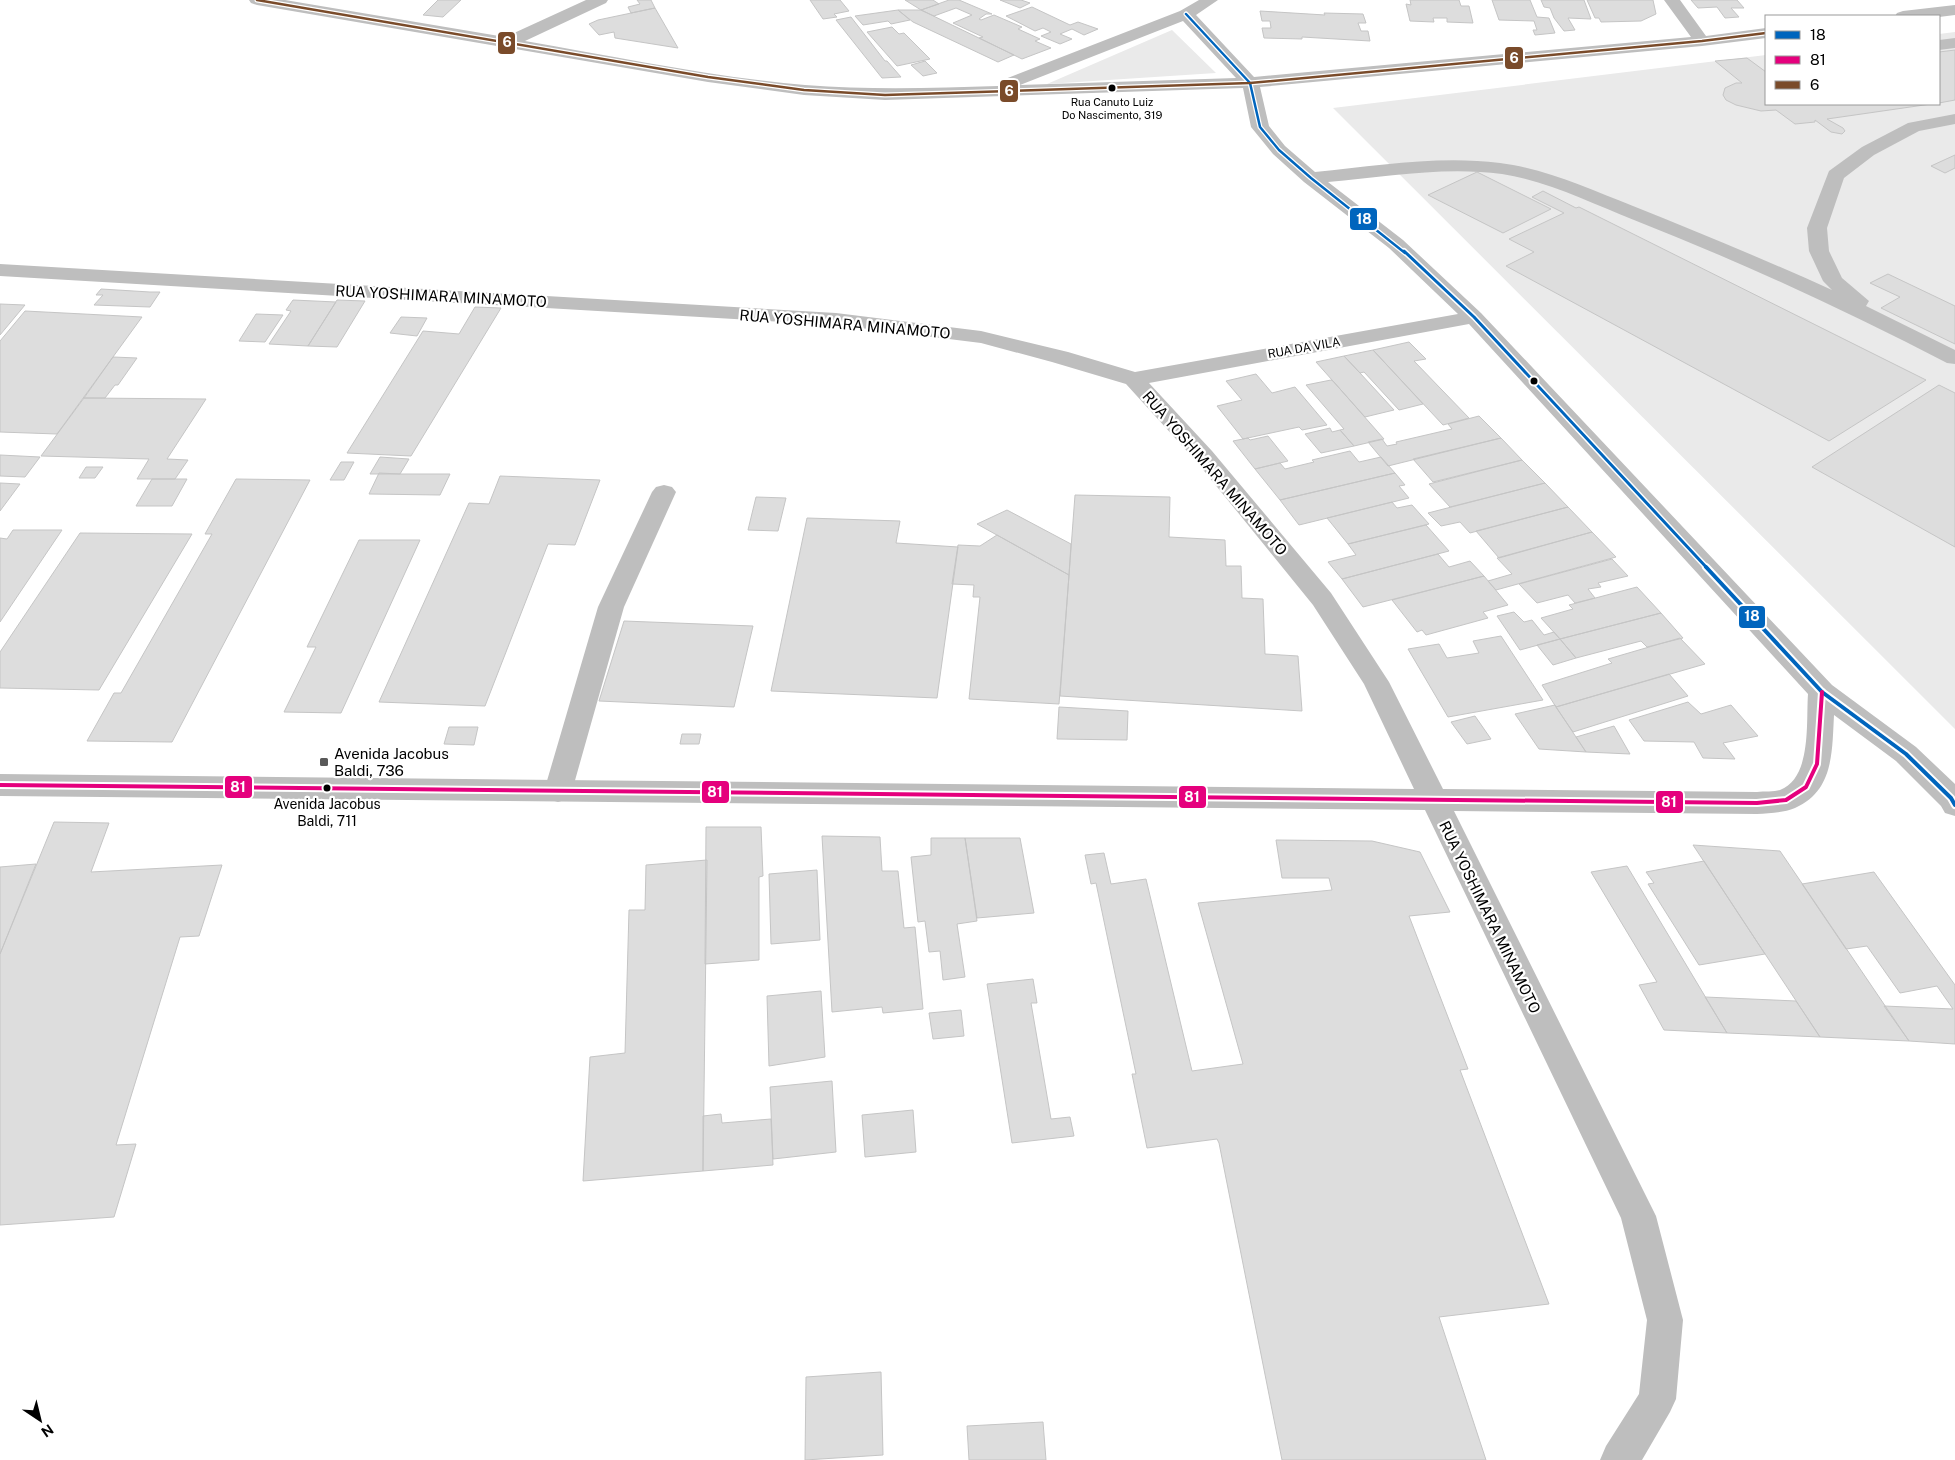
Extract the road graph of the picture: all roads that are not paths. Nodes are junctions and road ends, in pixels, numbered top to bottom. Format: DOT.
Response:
graph roads {
  1 [pos="257,0"];
  2 [pos="600,0"];
  3 [pos="1210,0"];
  4 [pos="1672,0"];
  5 [pos="1955,10"];
  6 [pos="1186,14"];
  7 [pos="1912,15"];
  8 [pos="1765,33"];
  9 [pos="1702,41"];
  10 [pos="509,42"];
  11 [pos="1955,43"];
  12 [pos="1940,45"];
  13 [pos="1250,84"];
  14 [pos="986,93"];
  15 [pos="1955,119"];
  16 [pos="1311,178"];
  17 [pos="0,270"];
  18 [pos="1474,316"];
  19 [pos="1886,322"];
  20 [pos="1955,358"];
  21 [pos="1134,379"];
  22 [pos="664,492"];
  23 [pos="1822,692"];
  24 [pos="0,785"];
  25 [pos="558,791"];
  26 [pos="1433,800"];
  27 [pos="1955,805"];
  28 [pos="1620,1460"];
  1 -- 10 [label="street"];
  2 -- 10 [label="street"];
  3 -- 6 [label="street"];
  4 -- 9 [label="street"];
  5 -- 7 [label="street"];
  6 -- 13 [label="street"];
  6 -- 14 [label="street"];
  8 -- 9 [label="street"];
  9 -- 13 [label="street"];
  10 -- 14 [label="street"];
  11 -- 12 [label="street"];
  13 -- 14 [label="street"];
  13 -- 16 [label="street"];
  15 -- 19 [label="street"];
  16 -- 18 [label="street"];
  16 -- 19 [label="street"];
  17 -- 21 [label="street, RUA YOSHIMARA MINAMOTO"];
  18 -- 21 [label="street, RUA DA VILA"];
  18 -- 23 [label="street"];
  19 -- 20 [label="street"];
  21 -- 26 [label="street, RUA YOSHIMARA MINAMOTO"];
  22 -- 25 [label="street"];
  23 -- 26 [label="street"];
  23 -- 27 [label="street"];
  24 -- 25 [label="street"];
  25 -- 26 [label="street"];
  26 -- 28 [label="street, RUA YOSHIMARA MINAMOTO"];
}
